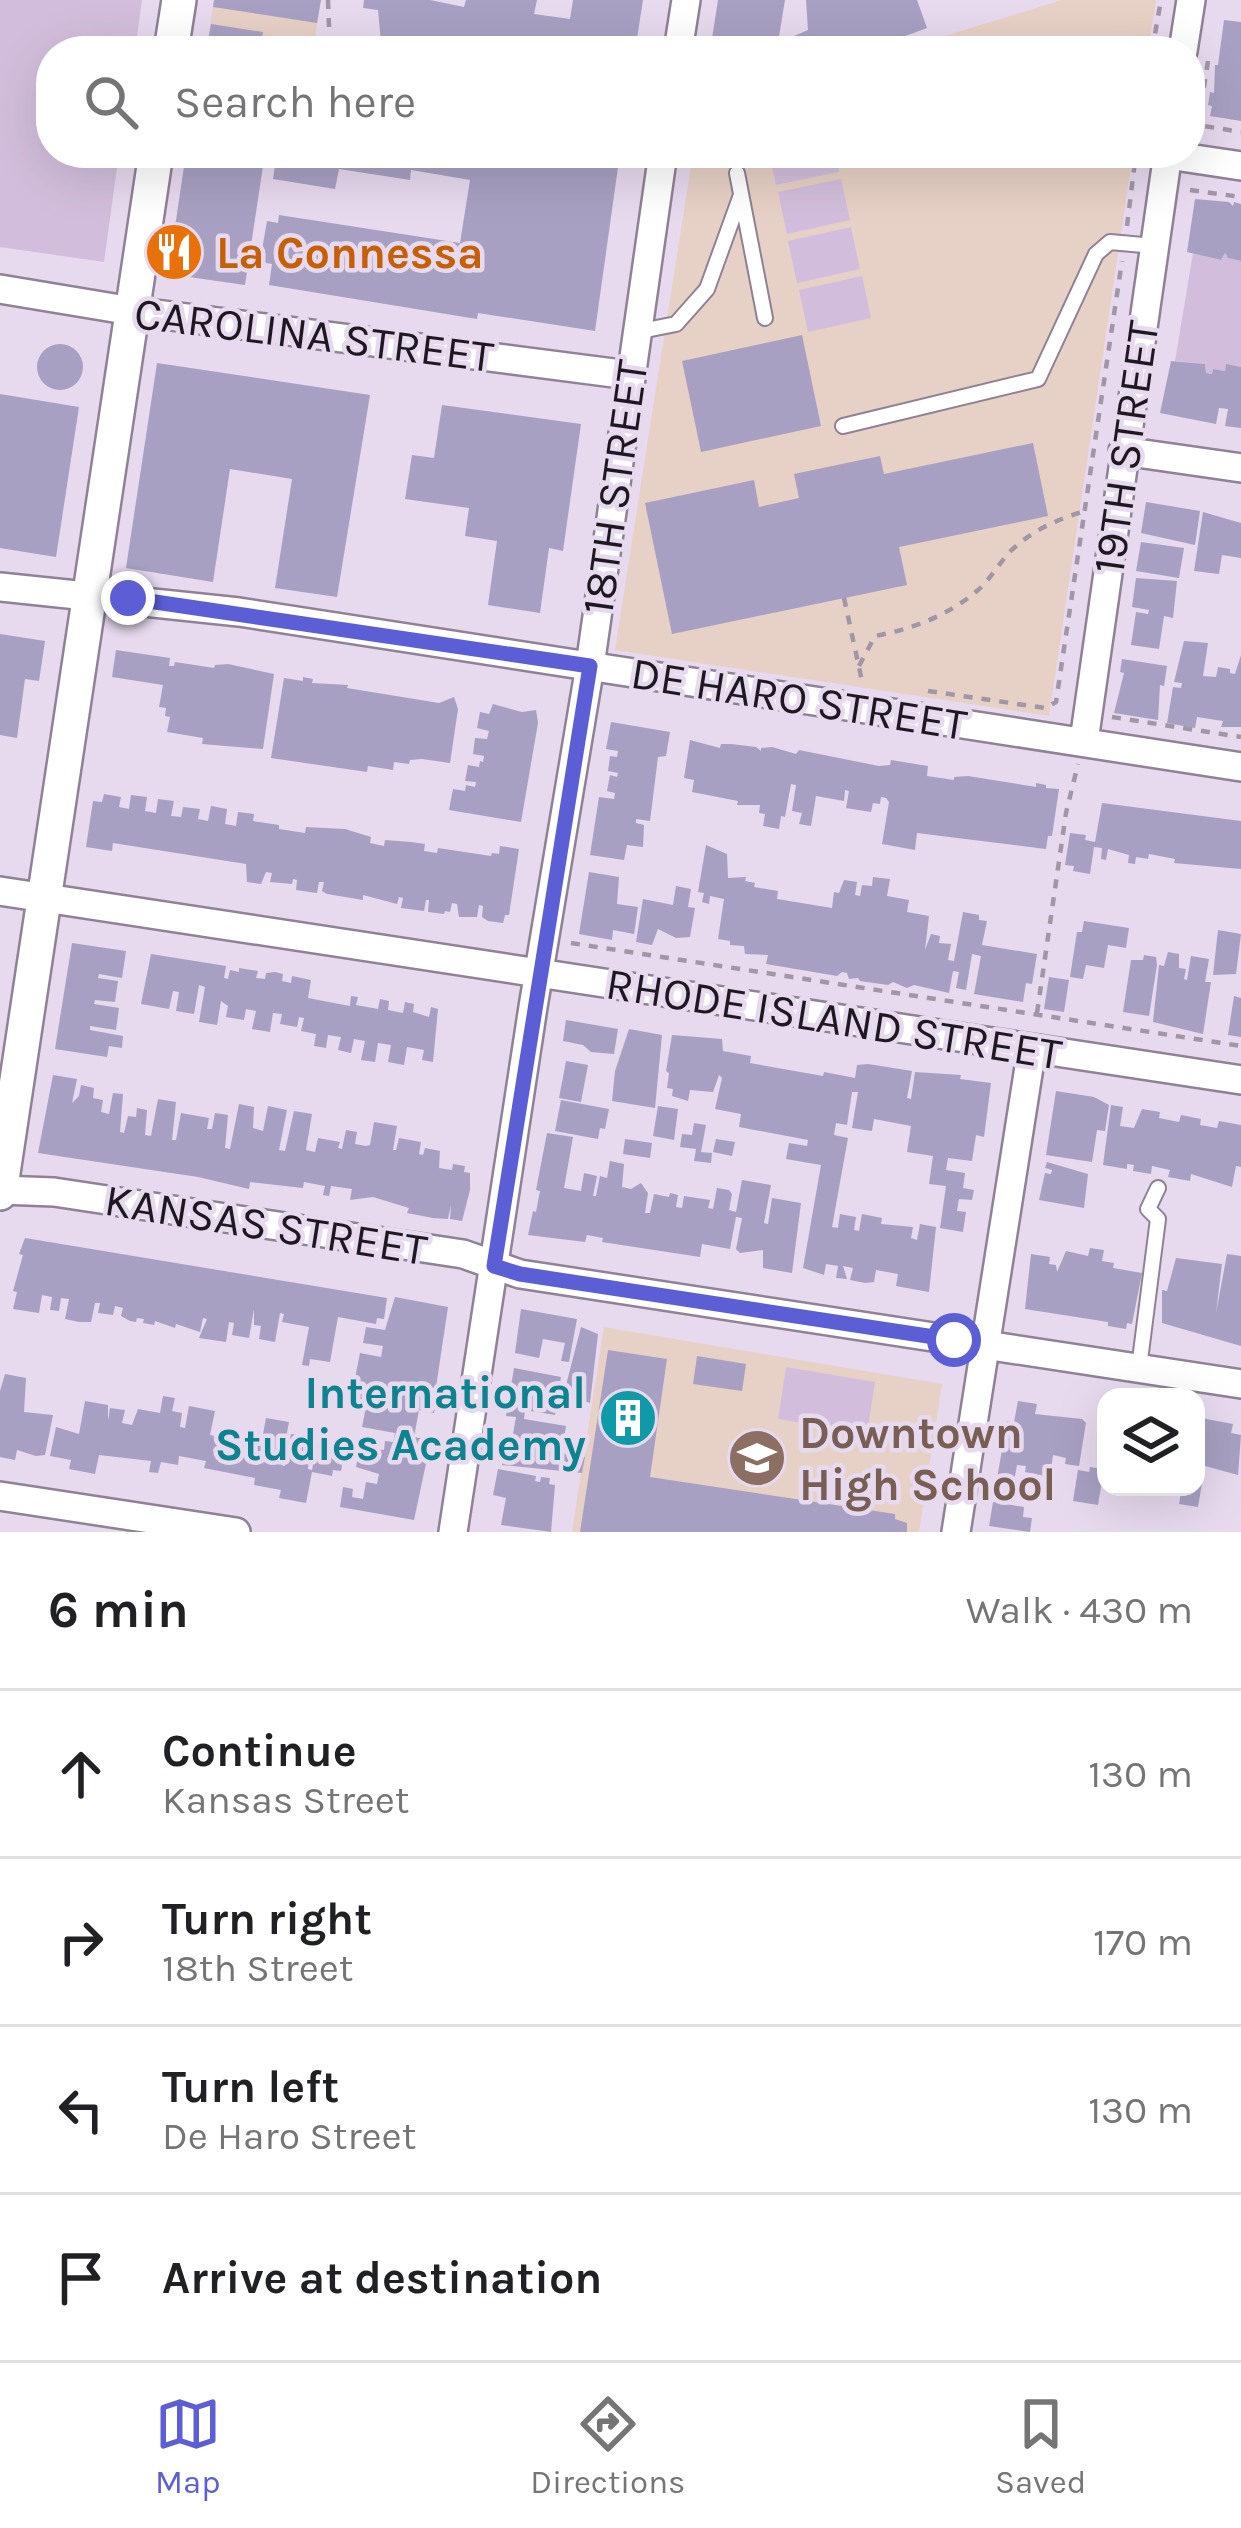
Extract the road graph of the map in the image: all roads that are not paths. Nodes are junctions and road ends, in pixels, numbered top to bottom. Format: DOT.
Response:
graph roads {
  1 [pos="179,0"];
  2 [pos="686,0"];
  3 [pos="1191,0"];
  4 [pos="173,36"];
  5 [pos="681,36"];
  6 [pos="1186,36"];
  7 [pos="1205,160"];
  8 [pos="1241,166"];
  9 [pos="154,168"];
  10 [pos="661,168"];
  11 [pos="1166,168"];
  12 [pos="736,173"];
  13 [pos="741,195"];
  14 [pos="1154,246"];
  15 [pos="0,289"];
  16 [pos="132,310"];
  17 [pos="765,318"];
  18 [pos="635,332"];
  19 [pos="629,375"];
  20 [pos="843,426"];
  21 [pos="1123,451"];
  22 [pos="1241,468"];
  23 [pos="0,587"];
  24 [pos="89,596"];
  25 [pos="590,666"];
  26 [pos="1084,741"];
  27 [pos="1241,767"];
  28 [pos="0,891"];
  29 [pos="46,898"];
  30 [pos="538,973"];
  31 [pos="1032,1048"];
  32 [pos="1241,1080"];
  33 [pos="1158,1188"];
  34 [pos="0,1191"];
  35 [pos="494,1266"];
  36 [pos="984,1345"];
  37 [pos="1139,1368"];
  38 [pos="1241,1384"];
  39 [pos="0,1496"];
  40 [pos="236,1532"];
  41 [pos="453,1532"];
  42 [pos="956,1532"];
  1 -- 4 [label="street"];
  2 -- 5 [label="street"];
  3 -- 6 [label="street"];
  7 -- 8 [label="street"];
  9 -- 16 [label="street"];
  10 -- 18 [label="street, 18TH STREET"];
  11 -- 14 [label="street, 19TH STREET"];
  12 -- 13 [label="lane"];
  13 -- 17 [label="lane"];
  13 -- 18 [label="lane"];
  14 -- 20 [label="lane"];
  14 -- 21 [label="street, 19TH STREET"];
  15 -- 16 [label="street, CAROLINA STREET"];
  16 -- 19 [label="street, CAROLINA STREET"];
  16 -- 24 [label="street"];
  18 -- 19 [label="street, 18TH STREET"];
  19 -- 25 [label="street, 18TH STREET"];
  21 -- 22 [label="street"];
  21 -- 26 [label="street, 19TH STREET"];
  23 -- 24 [label="street, DE HARO STREET"];
  24 -- 25 [label="street, DE HARO STREET"];
  24 -- 29 [label="street"];
  25 -- 26 [label="street, DE HARO STREET"];
  25 -- 30 [label="street, 18TH STREET"];
  26 -- 27 [label="street, DE HARO STREET"];
  28 -- 29 [label="street, RHODE ISLAND STREET"];
  29 -- 30 [label="street, RHODE ISLAND STREET"];
  29 -- 34 [label="street"];
  30 -- 31 [label="street, RHODE ISLAND STREET"];
  30 -- 35 [label="street, 18TH STREET"];
  31 -- 32 [label="street, RHODE ISLAND STREET"];
  31 -- 36 [label="street"];
  33 -- 37 [label="lane"];
  34 -- 35 [label="street, KANSAS STREET"];
  35 -- 36 [label="street, KANSAS STREET"];
  35 -- 41 [label="street, 18TH STREET"];
  36 -- 37 [label="street, KANSAS STREET"];
  36 -- 42 [label="street"];
  37 -- 38 [label="street, KANSAS STREET"];
  39 -- 40 [label="street"];
}
